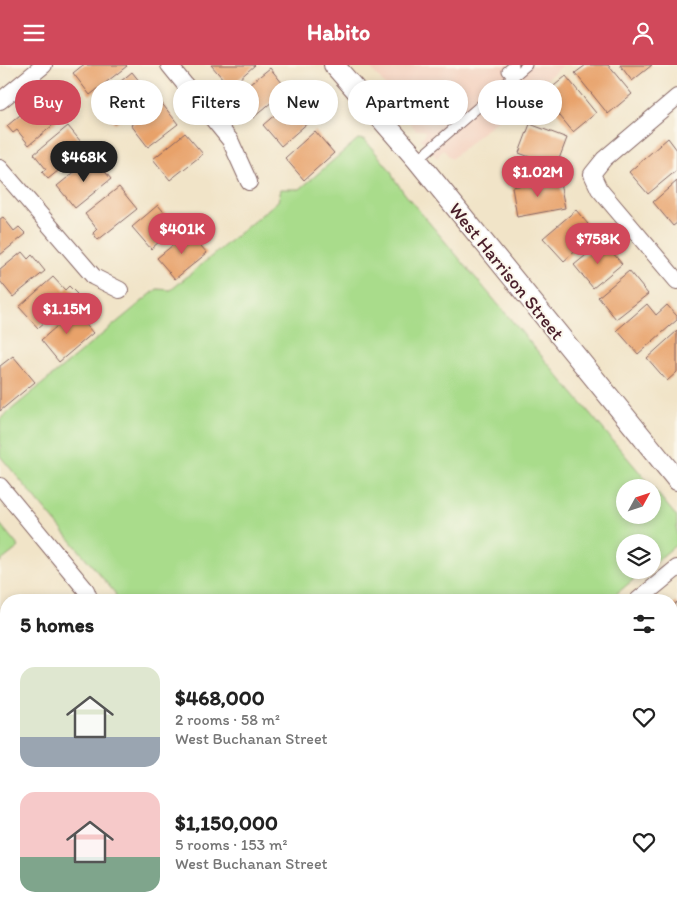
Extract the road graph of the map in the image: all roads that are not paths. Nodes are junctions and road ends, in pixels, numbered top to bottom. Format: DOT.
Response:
graph roads {
  1 [pos="44,65"];
  2 [pos="168,65"];
  3 [pos="334,65"];
  4 [pos="514,65"];
  5 [pos="527,65"];
  6 [pos="513,78"];
  7 [pos="677,97"];
  8 [pos="0,101"];
  9 [pos="417,160"];
  10 [pos="0,168"];
  11 [pos="249,182"];
  12 [pos="677,281"];
  13 [pos="120,290"];
  14 [pos="677,480"];
  15 [pos="0,486"];
  16 [pos="677,568"];
  17 [pos="88,594"];
  18 [pos="645,594"];
  1 -- 8 [label="street"];
  2 -- 11 [label="street"];
  3 -- 9 [label="street, West Harrison Street"];
  4 -- 6 [label="lane"];
  5 -- 6 [label="lane"];
  6 -- 9 [label="lane"];
  7 -- 12 [label="street"];
  9 -- 14 [label="street, West Harrison Street"];
  10 -- 13 [label="street"];
  15 -- 17 [label="street"];
  16 -- 18 [label="street"];
}
